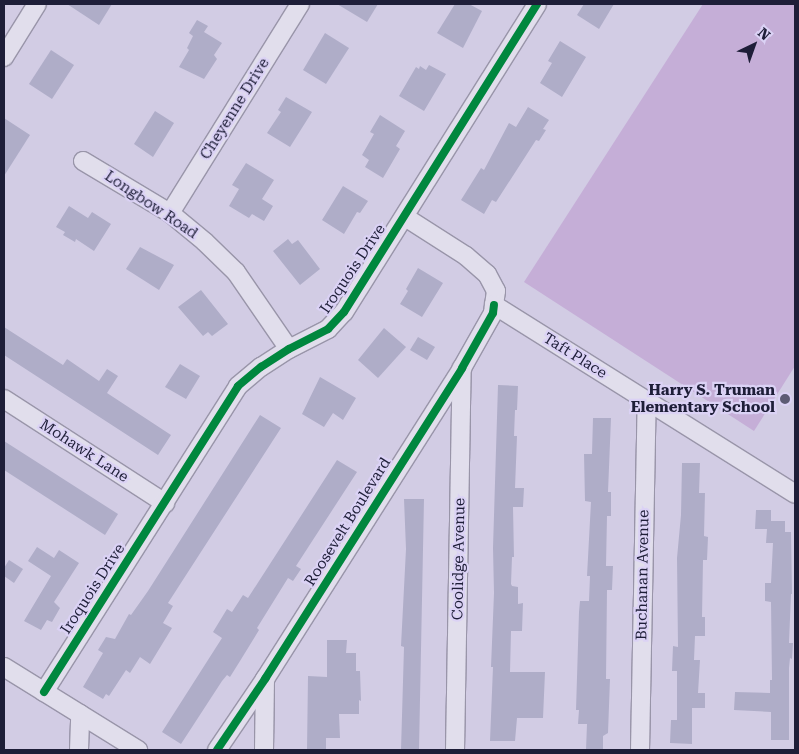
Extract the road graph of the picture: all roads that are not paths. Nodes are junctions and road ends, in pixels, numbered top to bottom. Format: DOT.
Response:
graph roads {
  1 [pos="37,4"];
  2 [pos="300,4"];
  3 [pos="537,4"];
  4 [pos="4,57"];
  5 [pos="83,161"];
  6 [pos="170,213"];
  7 [pos="405,217"];
  8 [pos="494,305"];
  9 [pos="289,349"];
  10 [pos="462,368"];
  11 [pos="4,399"];
  12 [pos="647,400"];
  13 [pos="795,494"];
  14 [pos="165,503"];
  15 [pos="4,667"];
  16 [pos="265,679"];
  17 [pos="44,692"];
  18 [pos="80,714"];
  19 [pos="79,750"];
  20 [pos="138,750"];
  21 [pos="217,750"];
  22 [pos="264,750"];
  23 [pos="455,750"];
  24 [pos="640,750"];
  1 -- 4 [label="street"];
  2 -- 6 [label="street, Cheyenne Drive"];
  3 -- 7 [label="street, Iroquois Drive"];
  5 -- 6 [label="street, Longbow Road"];
  6 -- 9 [label="street, Longbow Road"];
  7 -- 8 [label="street"];
  7 -- 9 [label="street, Iroquois Drive"];
  8 -- 10 [label="street, Roosevelt Boulevard"];
  8 -- 12 [label="street, Taft Place"];
  9 -- 14 [label="street, Iroquois Drive"];
  10 -- 16 [label="street, Roosevelt Boulevard"];
  10 -- 23 [label="street, Coolidge Avenue"];
  11 -- 14 [label="street, Mohawk Lane"];
  12 -- 13 [label="street, Taft Place"];
  12 -- 24 [label="street, Buchanan Avenue"];
  14 -- 17 [label="street, Iroquois Drive"];
  15 -- 17 [label="street"];
  16 -- 21 [label="street, Roosevelt Boulevard"];
  16 -- 22 [label="street"];
  17 -- 18 [label="street"];
  18 -- 19 [label="street"];
  18 -- 20 [label="street"];
}
